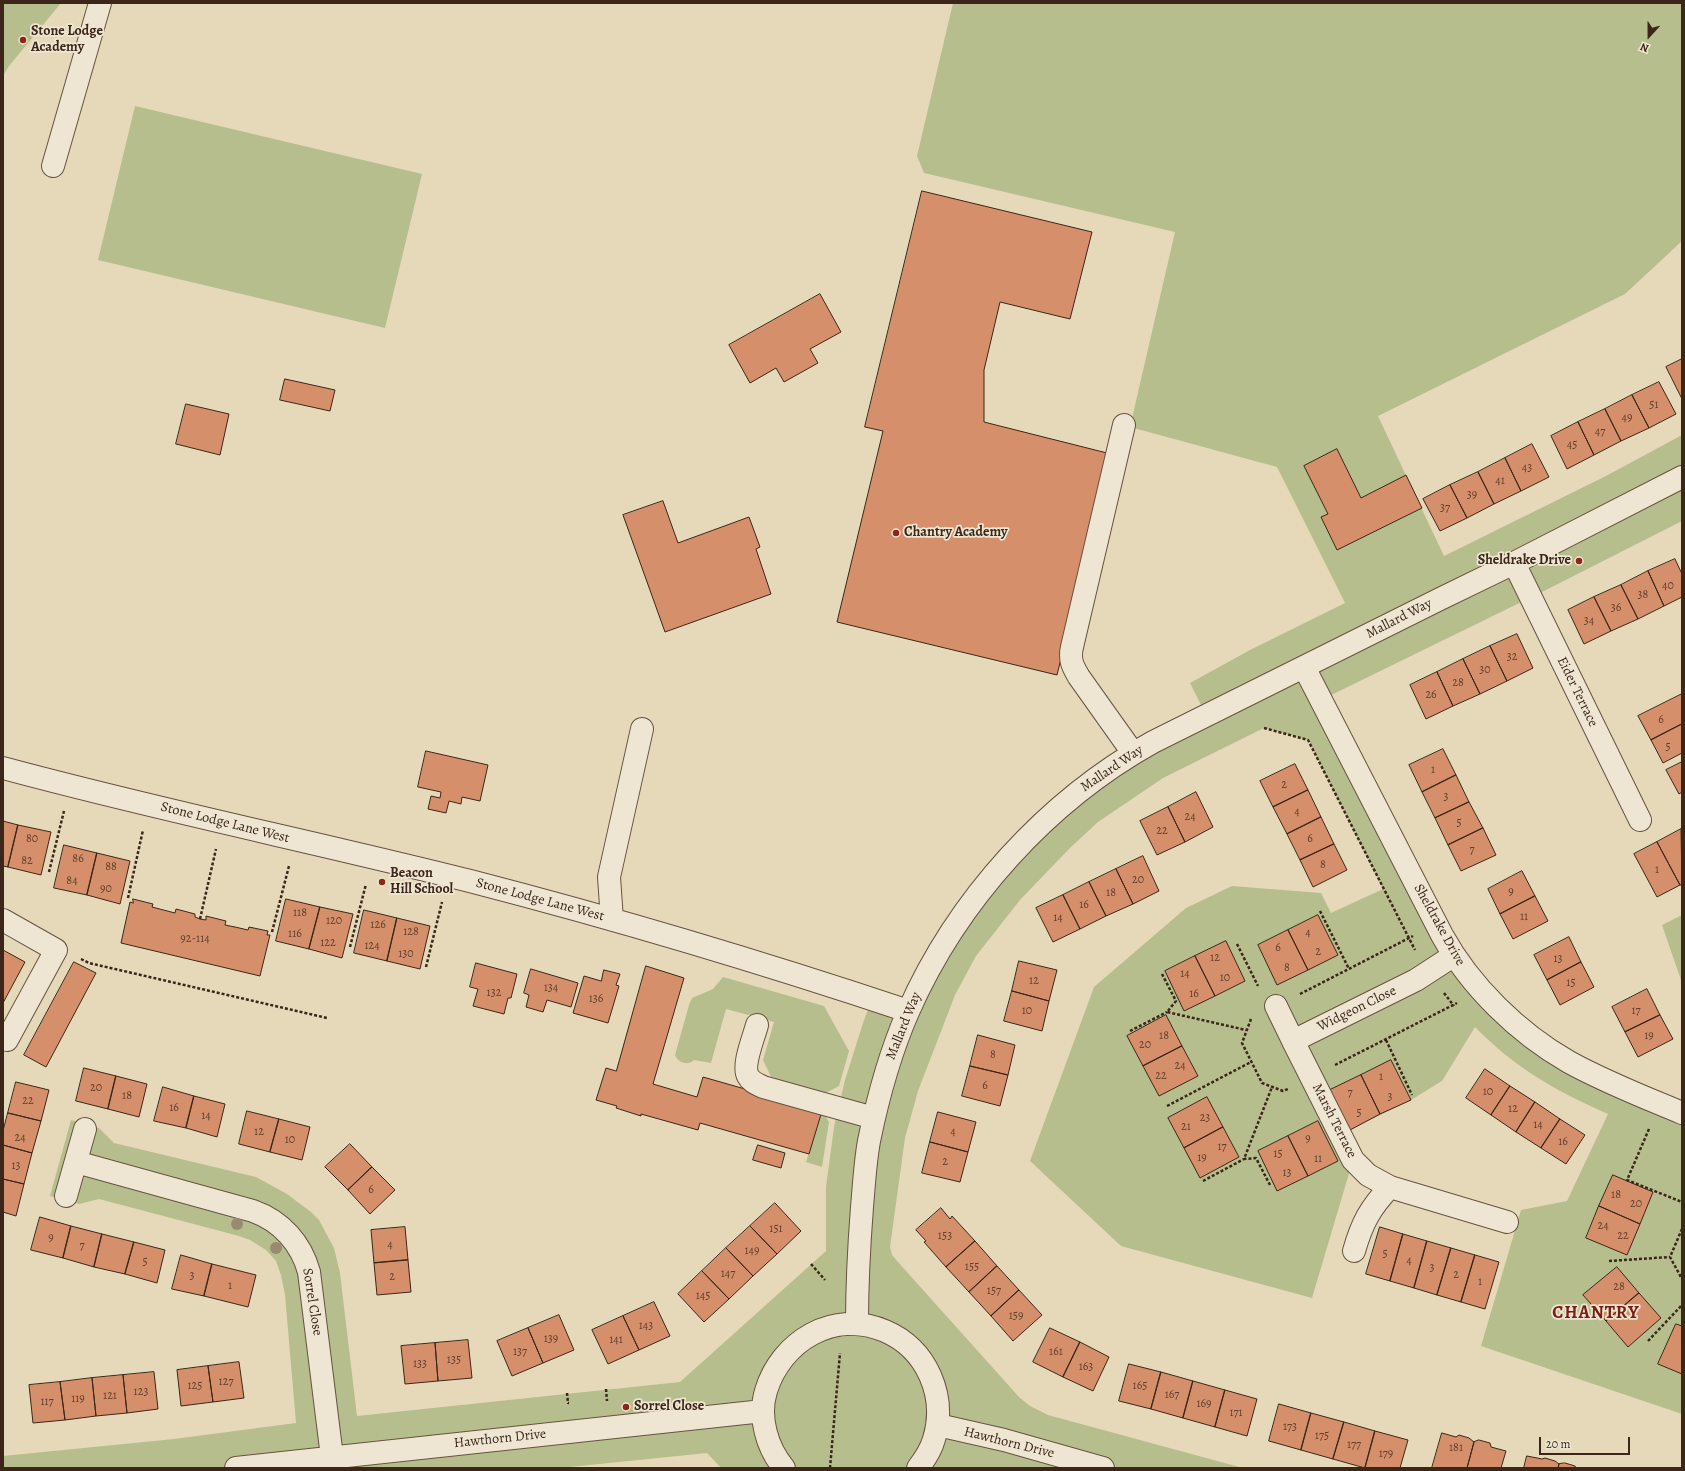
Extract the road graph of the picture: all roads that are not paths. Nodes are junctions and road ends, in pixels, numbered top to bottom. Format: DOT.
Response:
graph roads {
  1 [pos="100,3"];
  2 [pos="53,166"];
  3 [pos="1124,425"];
  4 [pos="1682,477"];
  5 [pos="1514,563"];
  6 [pos="1304,667"];
  7 [pos="642,729"];
  8 [pos="1134,753"];
  9 [pos="3,768"];
  10 [pos="1640,820"];
  11 [pos="3,920"];
  12 [pos="612,920"];
  13 [pos="1453,956"];
  14 [pos="1276,1006"];
  15 [pos="908,1012"];
  16 [pos="757,1026"];
  17 [pos="7,1040"];
  18 [pos="1293,1041"];
  19 [pos="1682,1113"];
  20 [pos="874,1118"];
  21 [pos="85,1129"];
  22 [pos="76,1162"];
  23 [pos="1390,1187"];
  24 [pos="66,1196"];
  25 [pos="1507,1222"];
  26 [pos="1354,1251"];
  27 [pos="857,1324"];
  28 [pos="763,1411"];
  29 [pos="938,1425"];
  30 [pos="332,1457"];
  31 [pos="236,1468"];
  32 [pos="784,1468"];
  33 [pos="918,1468"];
  34 [pos="1103,1468"];
  1 -- 2 [label="street"];
  3 -- 8 [label="street"];
  4 -- 5 [label="street, Mallard Way"];
  5 -- 6 [label="street, Mallard Way"];
  5 -- 10 [label="street, Eider Terrace"];
  6 -- 8 [label="street, Mallard Way"];
  6 -- 13 [label="street, Sheldrake Drive"];
  7 -- 12 [label="street"];
  8 -- 15 [label="street, Mallard Way"];
  9 -- 12 [label="street, Stone Lodge Lane West"];
  11 -- 17 [label="street"];
  12 -- 15 [label="street, Stone Lodge Lane West"];
  13 -- 18 [label="street, Widgeon Close"];
  13 -- 19 [label="street, Sheldrake Drive"];
  14 -- 18 [label="street"];
  15 -- 20 [label="street, Mallard Way"];
  16 -- 20 [label="street"];
  18 -- 23 [label="street, Marsh Terrace"];
  20 -- 27 [label="street, Mallard Way"];
  21 -- 22 [label="street"];
  22 -- 24 [label="street"];
  22 -- 30 [label="street, Sorrel Close"];
  23 -- 25 [label="street, Marsh Terrace"];
  23 -- 26 [label="street"];
  27 -- 28 [label="street"];
  27 -- 29 [label="street"];
  28 -- 30 [label="street, Hawthorn Drive"];
  28 -- 32 [label="street"];
  29 -- 33 [label="street"];
  29 -- 34 [label="street, Hawthorn Drive"];
  30 -- 31 [label="street, Hawthorn Drive"];
}
